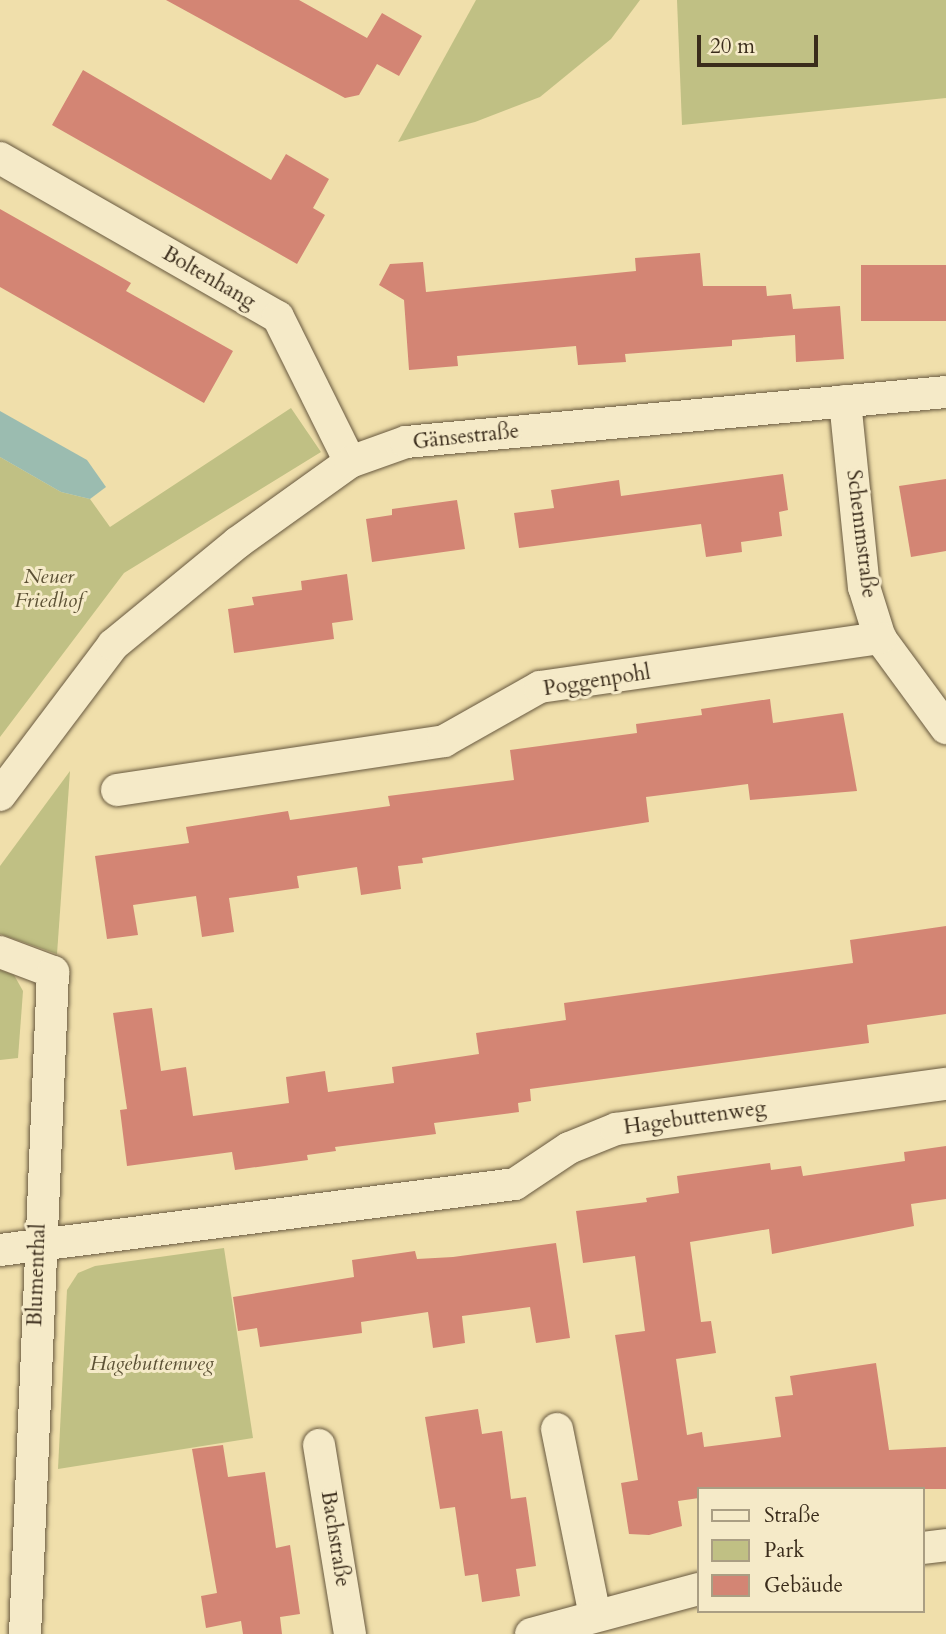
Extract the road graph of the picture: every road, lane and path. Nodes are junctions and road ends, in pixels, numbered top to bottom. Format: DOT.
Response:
graph roads {
  1 [pos="0,158"];
  2 [pos="946,392"];
  3 [pos="845,401"];
  4 [pos="351,462"];
  5 [pos="880,638"];
  6 [pos="946,728"];
  7 [pos="117,790"];
  8 [pos="0,795"];
  9 [pos="0,952"];
  10 [pos="946,1084"];
  11 [pos="38,1247"];
  12 [pos="0,1250"];
  13 [pos="558,1429"];
  14 [pos="319,1445"];
  15 [pos="946,1545"];
  16 [pos="925,1548"];
  17 [pos="698,1589"];
  18 [pos="595,1615"];
  19 [pos="25,1634"];
  20 [pos="350,1634"];
  21 [pos="531,1634"];
  1 -- 4 [label="street, Boltenhang"];
  2 -- 3 [label="street, Gänsestraße"];
  3 -- 4 [label="street, Gänsestraße"];
  3 -- 5 [label="street, Schemmstraße"];
  4 -- 8 [label="street, Gänsestraße"];
  5 -- 6 [label="street, Schemmstraße"];
  5 -- 7 [label="street, Poggenpohl"];
  9 -- 11 [label="street, Blumenthal"];
  10 -- 11 [label="street, Hagebuttenweg"];
  11 -- 12 [label="street, Hagebuttenweg"];
  11 -- 19 [label="street, Blumenthal"];
  13 -- 18 [label="street"];
  14 -- 20 [label="street, Bachstraße"];
  15 -- 16 [label="street"];
  17 -- 18 [label="street"];
  18 -- 21 [label="street"];
}
